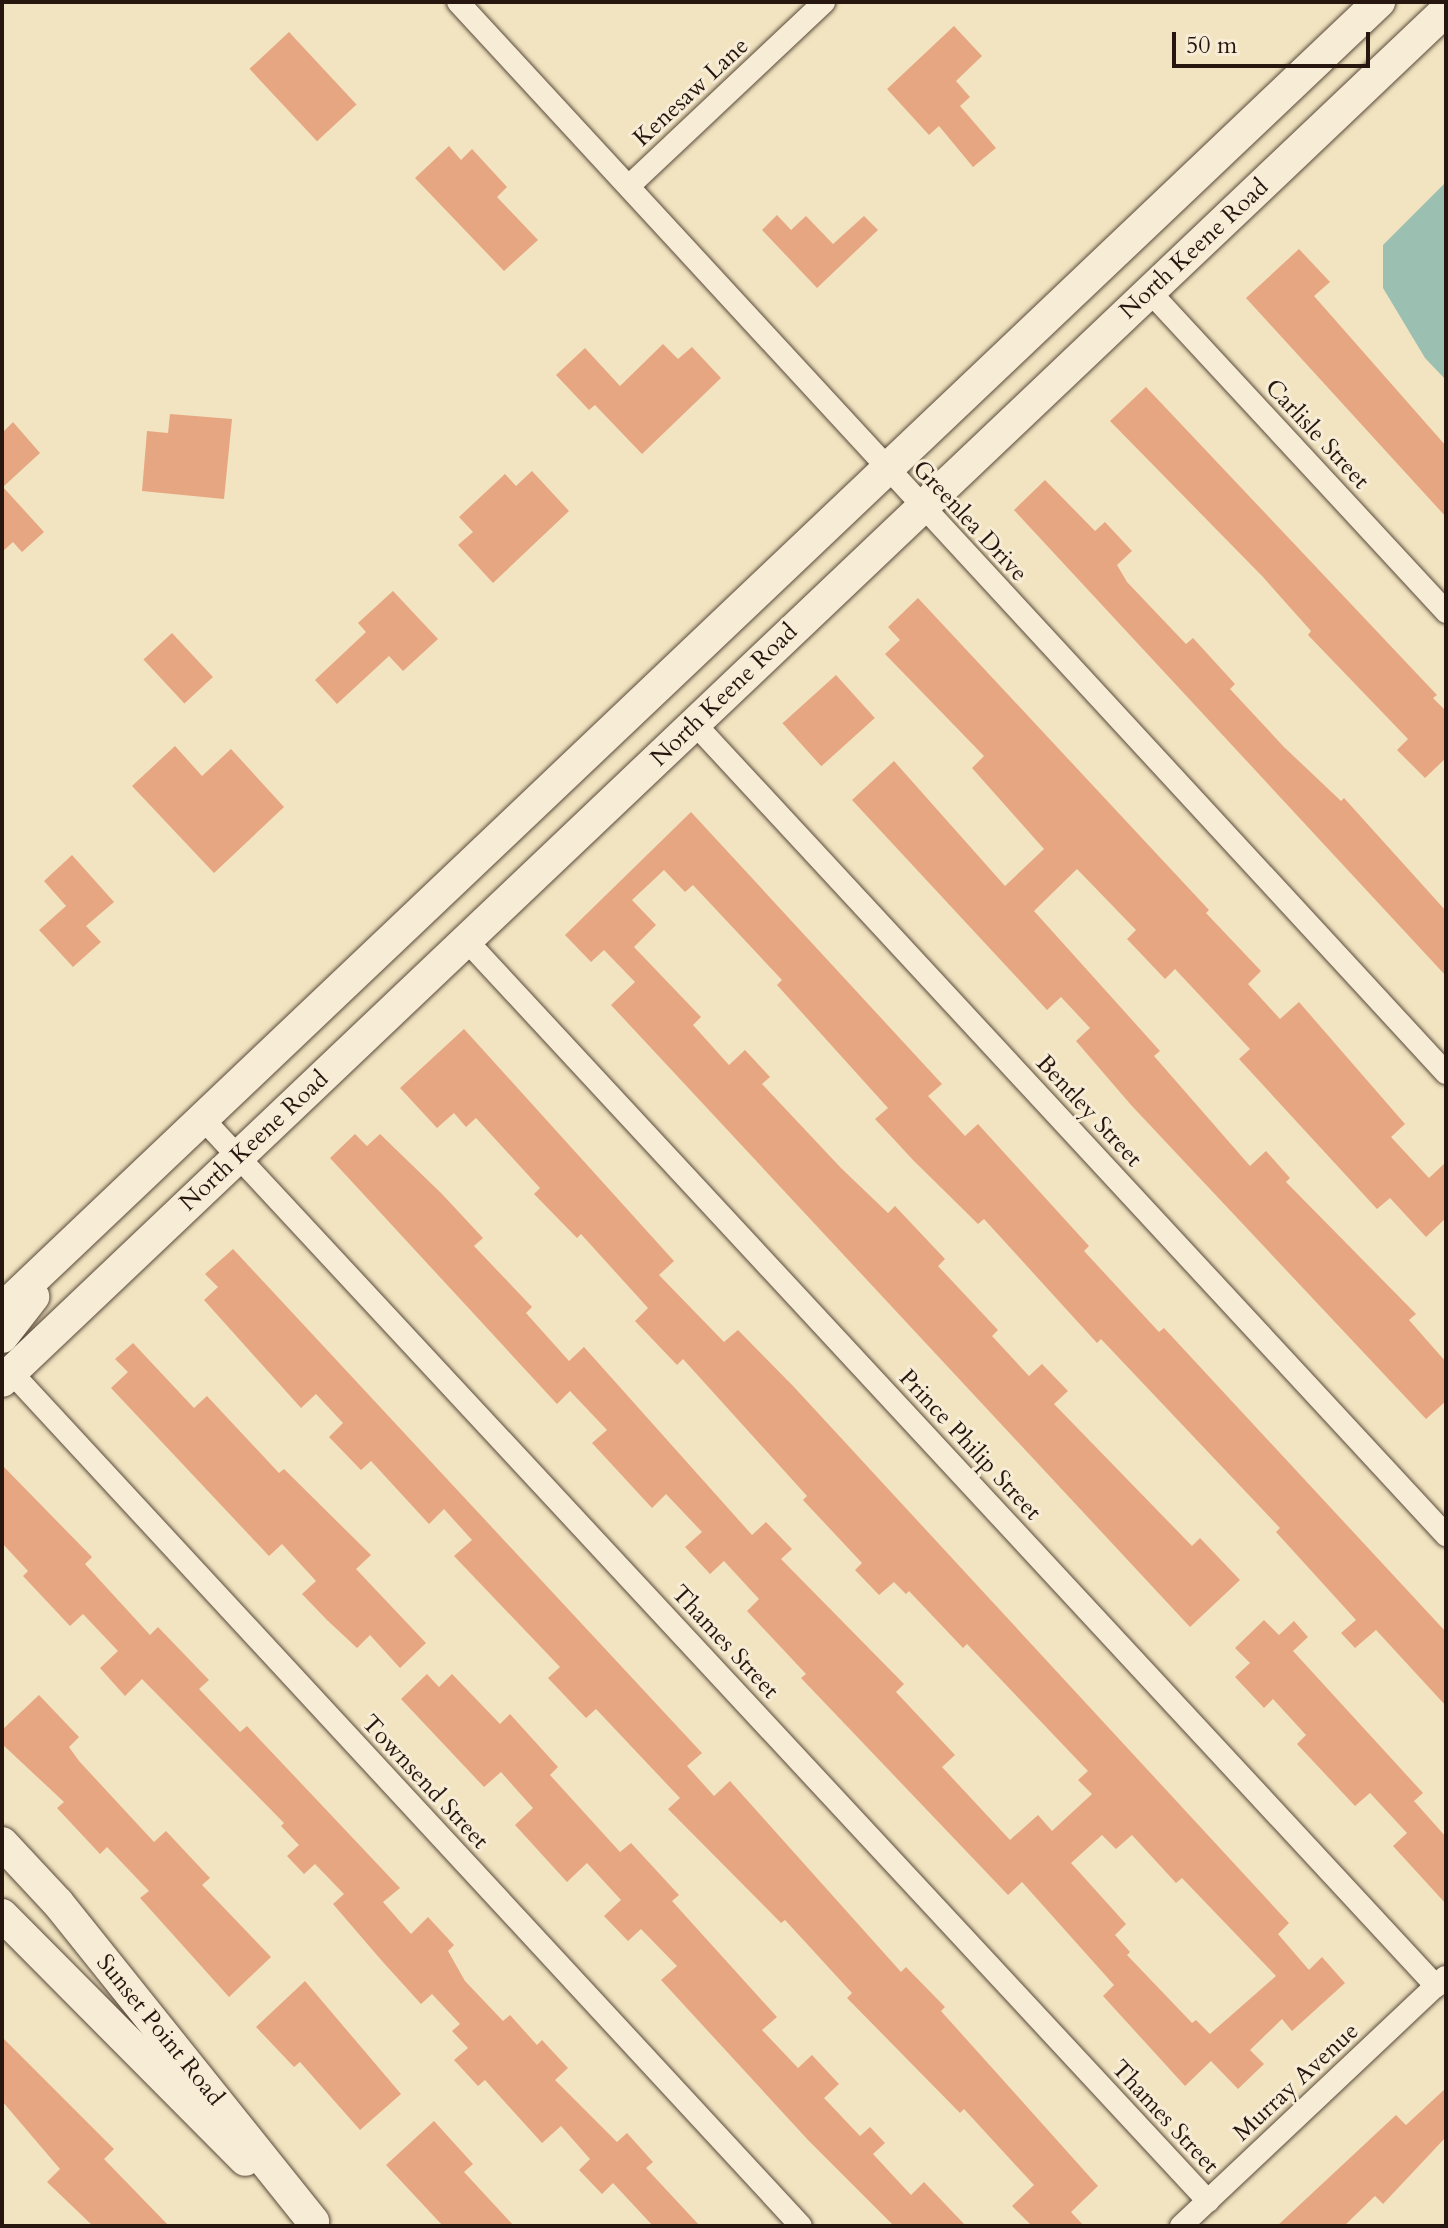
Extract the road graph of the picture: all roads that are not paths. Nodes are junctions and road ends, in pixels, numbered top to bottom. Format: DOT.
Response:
graph roads {
  1 [pos="458,2"];
  2 [pos="824,2"];
  3 [pos="1379,2"];
  4 [pos="1446,10"];
  5 [pos="629,186"];
  6 [pos="1150,292"];
  7 [pos="886,469"];
  8 [pos="921,507"];
  9 [pos="1446,612"];
  10 [pos="694,723"];
  11 [pos="466,940"];
  12 [pos="1446,1073"];
  13 [pos="203,1119"];
  14 [pos="238,1156"];
  15 [pos="81,1234"];
  16 [pos="2,1309"];
  17 [pos="2,1337"];
  18 [pos="6,1377"];
  19 [pos="1446,1535"];
  20 [pos="2,1843"];
  21 [pos="2,1873"];
  22 [pos="2,1915"];
  23 [pos="1441,1981"];
  24 [pos="133,1996"];
  25 [pos="1208,2201"];
  26 [pos="315,2224"];
  27 [pos="801,2226"];
  28 [pos="1181,2226"];
  1 -- 5 [label="street, Greenlea Drive"];
  2 -- 5 [label="street, Kenesaw Lane"];
  3 -- 7 [label="main road, North Keene Road"];
  4 -- 6 [label="main road, North Keene Road"];
  5 -- 7 [label="street, Greenlea Drive"];
  6 -- 8 [label="main road, North Keene Road"];
  6 -- 9 [label="street, Carlisle Street"];
  7 -- 8 [label="street, Greenlea Drive"];
  7 -- 13 [label="main road, North Keene Road"];
  8 -- 10 [label="main road, North Keene Road"];
  8 -- 12 [label="street, Greenlea Drive"];
  10 -- 11 [label="main road, North Keene Road"];
  10 -- 19 [label="street, Bentley Street"];
  11 -- 14 [label="main road, North Keene Road"];
  11 -- 23 [label="street, Prince Philip Street"];
  13 -- 14 [label="street, Thames Street"];
  13 -- 15 [label="main road, North Keene Road"];
  14 -- 18 [label="main road, North Keene Road"];
  14 -- 25 [label="street, Thames Street"];
  15 -- 16 [label="main road, North Keene Road"];
  15 -- 17 [label="main road"];
  18 -- 27 [label="street, Townsend Street"];
  20 -- 24 [label="main road, Sunset Point Road"];
  21 -- 24 [label="main road"];
  22 -- 26 [label="main road, Sunset Point Road"];
  23 -- 25 [label="street, Murray Avenue"];
  24 -- 26 [label="main road, Sunset Point Road"];
  25 -- 28 [label="street, Murray Avenue"];
}
